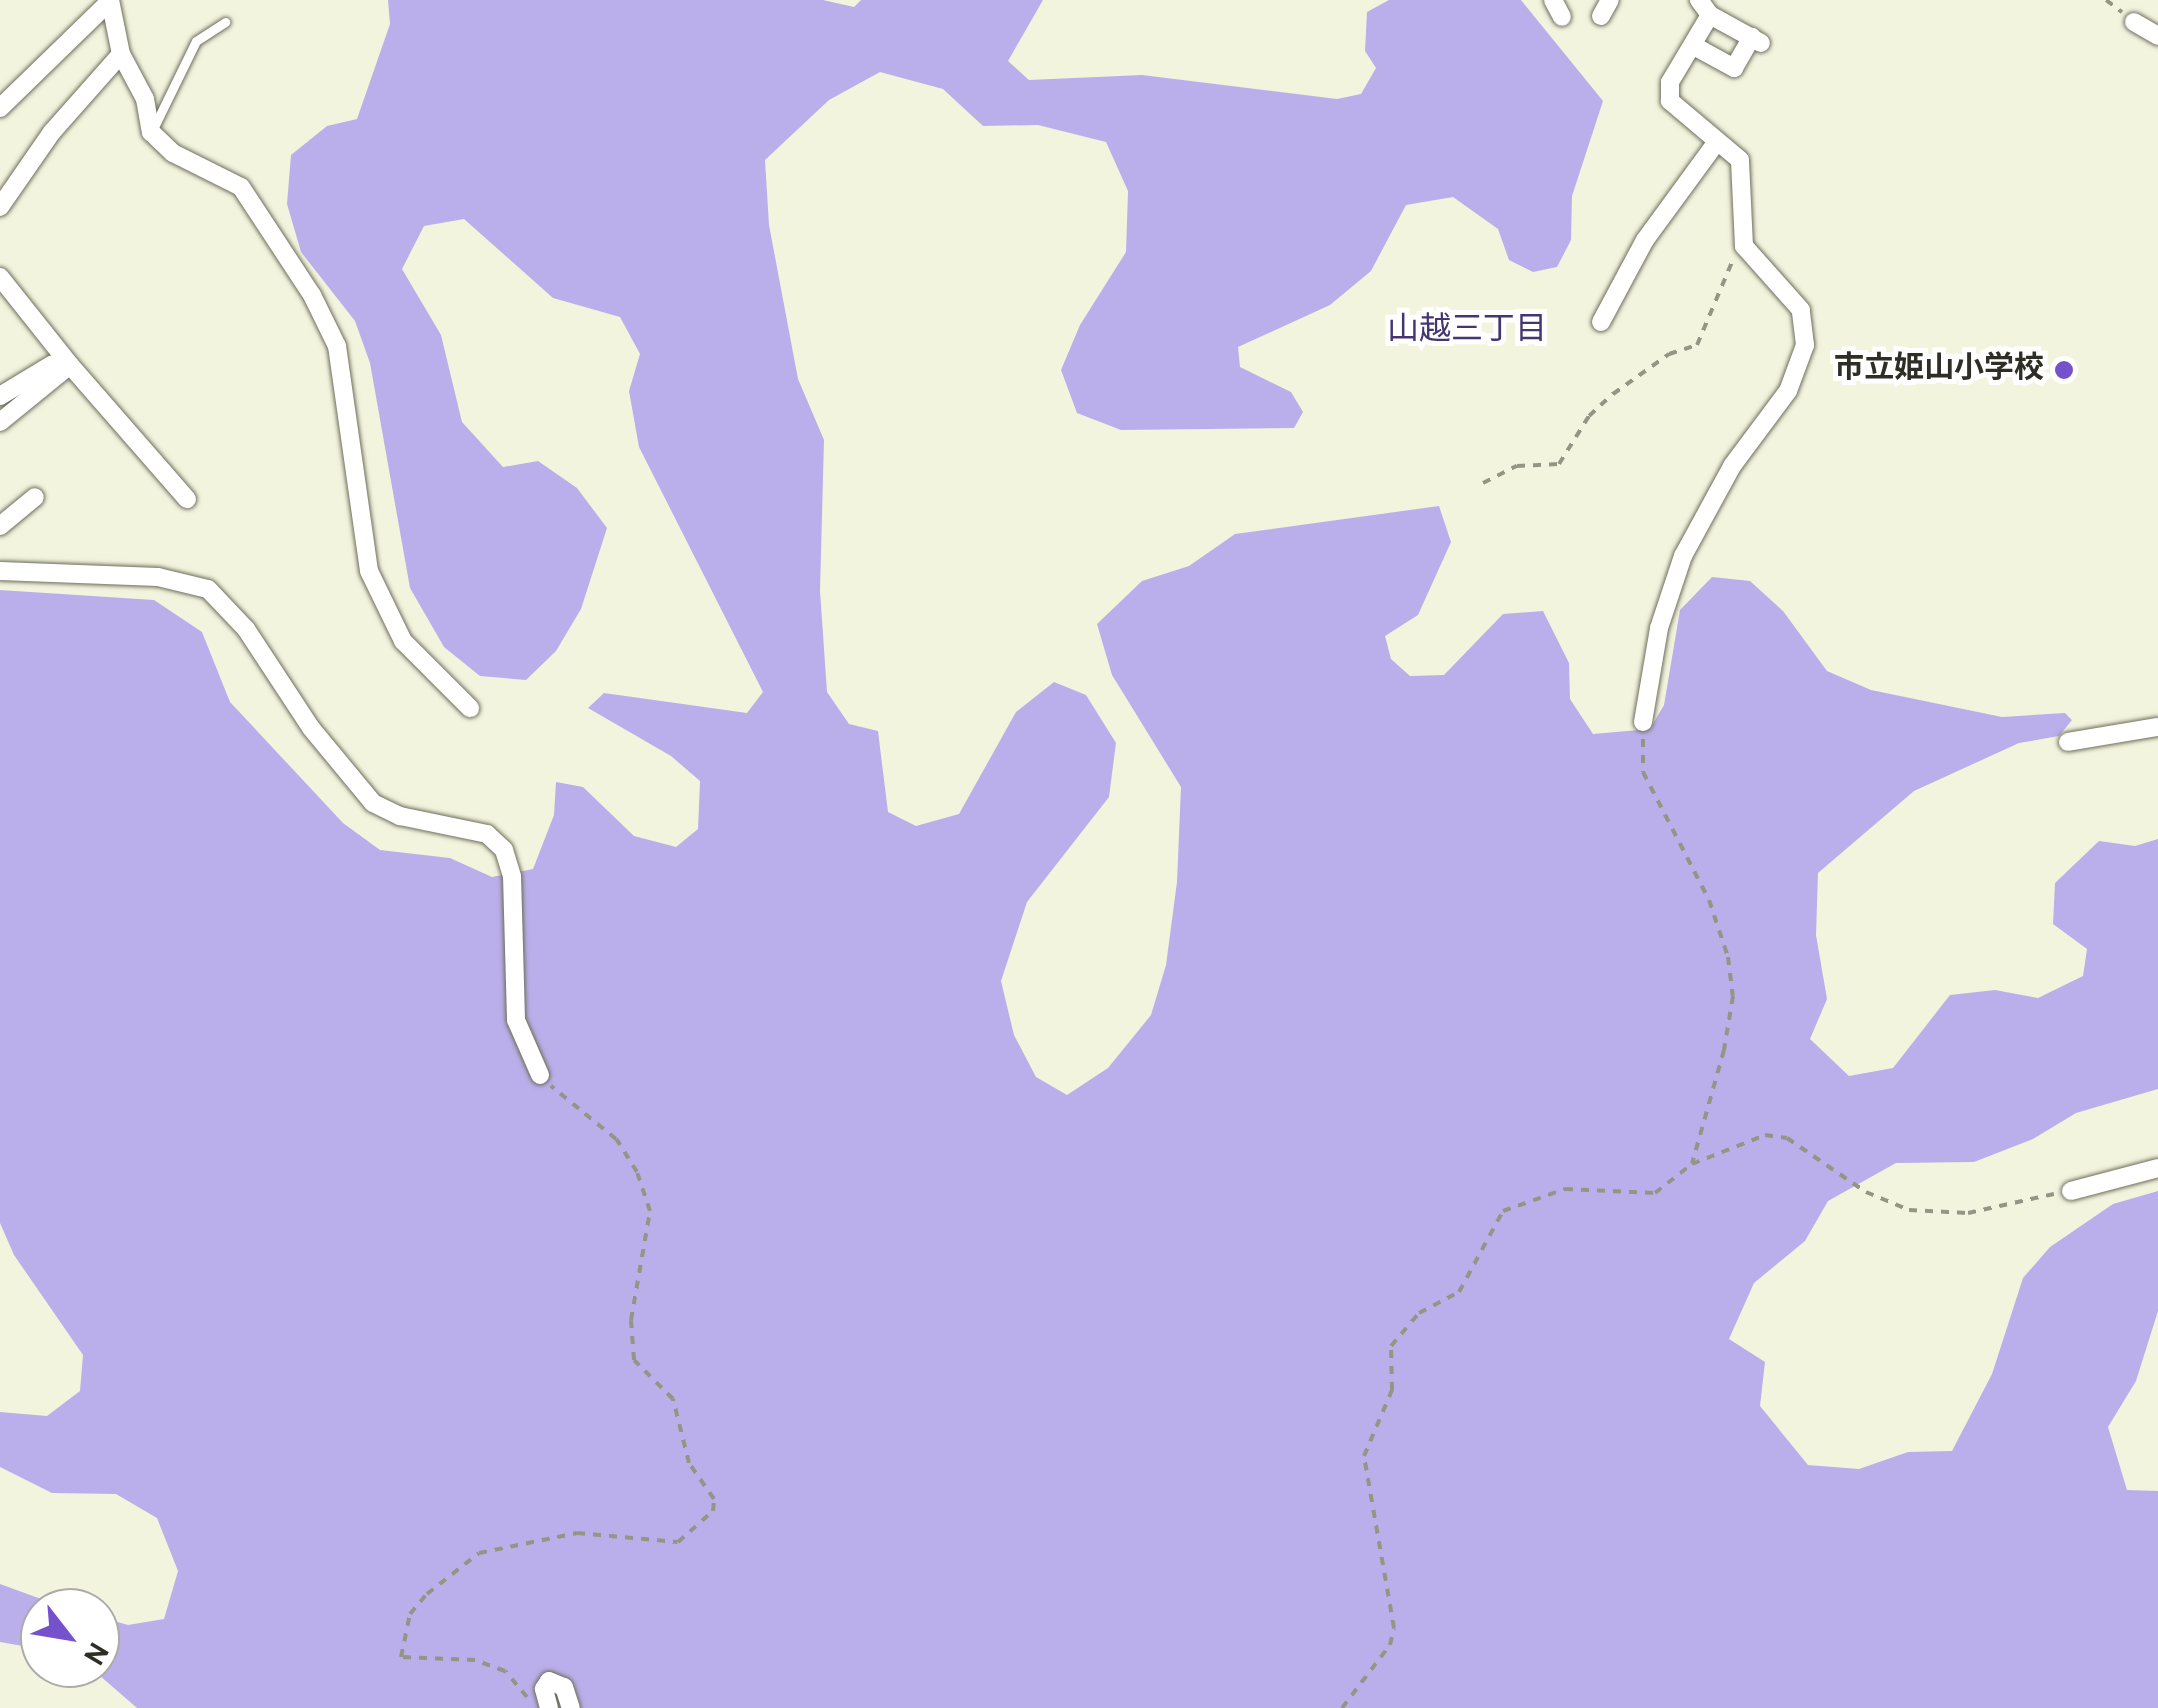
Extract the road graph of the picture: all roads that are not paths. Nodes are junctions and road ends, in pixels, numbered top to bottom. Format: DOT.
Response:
graph roads {
  1 [pos="110,1"];
  2 [pos="1704,8"];
  3 [pos="225,22"];
  4 [pos="2134,22"];
  5 [pos="2158,36"];
  6 [pos="1694,46"];
  7 [pos="121,54"];
  8 [pos="0,108"];
  9 [pos="151,132"];
  10 [pos="1716,143"];
  11 [pos="0,207"];
  12 [pos="0,277"];
  13 [pos="1601,322"];
  14 [pos="67,361"];
  15 [pos="0,396"];
  16 [pos="0,422"];
  17 [pos="36,497"];
  18 [pos="187,498"];
  19 [pos="0,526"];
  20 [pos="0,571"];
  21 [pos="470,708"];
  22 [pos="1643,722"];
  23 [pos="2158,727"];
  24 [pos="2068,742"];
  25 [pos="540,1075"];
  26 [pos="2158,1168"];
  27 [pos="2071,1190"];
  28 [pos="549,1708"];
  29 [pos="572,1708"];
  1 -- 7 [label="street"];
  1 -- 8 [label="street"];
  2 -- 6 [label="street"];
  2 -- 6 [label="street"];
  3 -- 9 [label="lane"];
  4 -- 5 [label="street"];
  6 -- 10 [label="street"];
  7 -- 9 [label="street"];
  7 -- 11 [label="street"];
  9 -- 21 [label="street"];
  10 -- 13 [label="street"];
  10 -- 22 [label="street"];
  12 -- 14 [label="street"];
  14 -- 15 [label="street"];
  14 -- 16 [label="street"];
  14 -- 18 [label="street"];
  17 -- 19 [label="street"];
  20 -- 25 [label="street"];
  23 -- 24 [label="street"];
  26 -- 27 [label="street"];
  28 -- 29 [label="street"];
}
